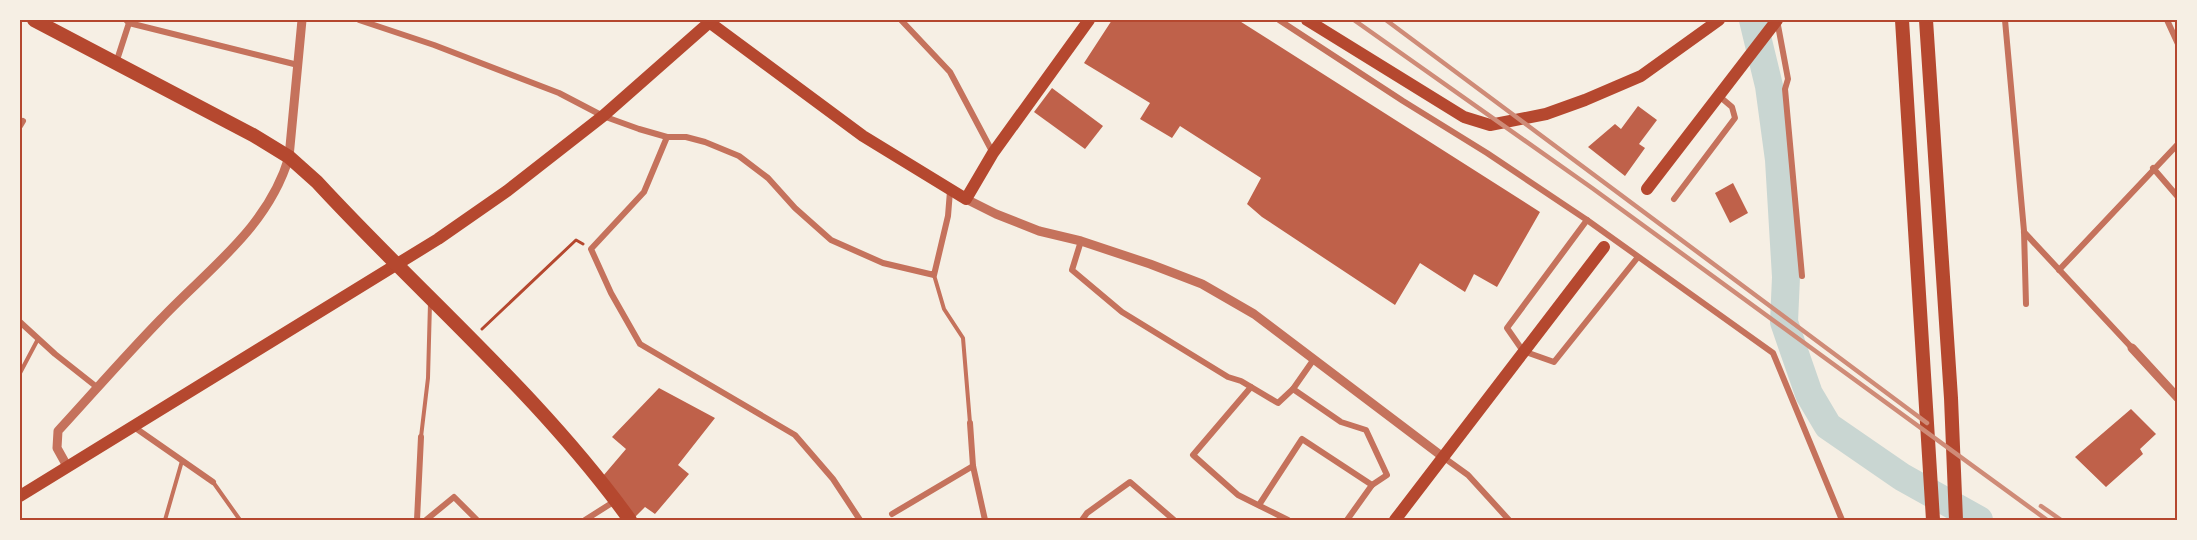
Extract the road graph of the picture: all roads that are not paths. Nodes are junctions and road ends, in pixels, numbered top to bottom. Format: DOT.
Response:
graph roads {
  1 [pos="34,20"];
  2 [pos="302,20"];
  3 [pos="359,20"];
  4 [pos="902,20"];
  5 [pos="1089,20"];
  6 [pos="1280,20"];
  7 [pos="1307,20"];
  8 [pos="1719,20"];
  9 [pos="1777,20"];
  10 [pos="1902,20"];
  11 [pos="1926,20"];
  12 [pos="2005,20"];
  13 [pos="2167,20"];
  14 [pos="128,21"];
  15 [pos="711,21"];
  16 [pos="2178,44"];
  17 [pos="116,63"];
  18 [pos="298,65"];
  19 [pos="1721,93"];
  20 [pos="603,116"];
  21 [pos="667,137"];
  22 [pos="2178,144"];
  23 [pos="993,153"];
  24 [pos="289,157"];
  25 [pos="2153,168"];
  26 [pos="1647,189"];
  27 [pos="950,191"];
  28 [pos="2178,197"];
  29 [pos="1674,199"];
  30 [pos="966,200"];
  31 [pos="1587,220"];
  32 [pos="2024,231"];
  33 [pos="1081,242"];
  34 [pos="1604,247"];
  35 [pos="1635,255"];
  36 [pos="397,265"];
  37 [pos="2059,270"];
  38 [pos="934,275"];
  39 [pos="1802,276"];
  40 [pos="430,299"];
  41 [pos="2026,304"];
  42 [pos="20,322"];
  43 [pos="38,339"];
  44 [pos="2132,348"];
  45 [pos="1523,351"];
  46 [pos="1314,359"];
  47 [pos="20,373"];
  48 [pos="98,387"];
  49 [pos="1251,387"];
  50 [pos="1293,389"];
  51 [pos="2178,398"];
  52 [pos="970,423"];
  53 [pos="134,426"];
  54 [pos="420,437"];
  55 [pos="1443,457"];
  56 [pos="182,460"];
  57 [pos="67,466"];
  58 [pos="973,466"];
  59 [pos="213,482"];
  60 [pos="1372,485"];
  61 [pos="20,496"];
  62 [pos="615,500"];
  63 [pos="1259,505"];
  64 [pos="892,514"];
  65 [pos="165,520"];
  66 [pos="240,520"];
  67 [pos="417,520"];
  68 [pos="426,520"];
  69 [pos="477,520"];
  70 [pos="585,520"];
  71 [pos="630,520"];
  72 [pos="860,520"];
  73 [pos="984,520"];
  74 [pos="1082,520"];
  75 [pos="1174,520"];
  76 [pos="1288,520"];
  77 [pos="1347,520"];
  78 [pos="1395,520"];
  79 [pos="1509,520"];
  80 [pos="1842,520"];
  81 [pos="1933,520"];
  82 [pos="1956,520"];
  1 -- 17 [label="highway"];
  2 -- 18 [label="street"];
  3 -- 20 [label="street"];
  4 -- 23 [label="street"];
  5 -- 23 [label="main road"];
  6 -- 31 [label="street"];
  7 -- 8 [label="main road"];
  9 -- 19 [label="main road"];
  9 -- 39 [label="street"];
  10 -- 81 [label="highway"];
  11 -- 82 [label="highway"];
  12 -- 32 [label="street"];
  13 -- 16 [label="street"];
  14 -- 17 [label="street"];
  14 -- 18 [label="street"];
  15 -- 20 [label="main road"];
  15 -- 27 [label="main road"];
  17 -- 24 [label="highway"];
  18 -- 24 [label="street"];
  19 -- 26 [label="main road"];
  19 -- 29 [label="street"];
  20 -- 21 [label="street"];
  20 -- 36 [label="main road"];
  21 -- 38 [label="street"];
  21 -- 72 [label="street"];
  22 -- 25 [label="street"];
  23 -- 30 [label="main road"];
  24 -- 36 [label="highway"];
  24 -- 48 [label="street"];
  25 -- 28 [label="street"];
  25 -- 37 [label="street"];
  27 -- 30 [label="main road"];
  27 -- 38 [label="street"];
  30 -- 33 [label="street"];
  31 -- 35 [label="street"];
  31 -- 45 [label="street"];
  32 -- 37 [label="street"];
  32 -- 41 [label="street"];
  33 -- 46 [label="street"];
  33 -- 49 [label="street"];
  34 -- 45 [label="main road"];
  35 -- 45 [label="street"];
  35 -- 80 [label="street"];
  36 -- 40 [label="highway"];
  36 -- 53 [label="main road"];
  37 -- 44 [label="street"];
  38 -- 52 [label="lane"];
  40 -- 54 [label="lane"];
  40 -- 62 [label="highway"];
  42 -- 43 [label="street"];
  43 -- 47 [label="lane"];
  43 -- 48 [label="street"];
  44 -- 51 [label="street"];
  45 -- 55 [label="main road"];
  46 -- 50 [label="street"];
  46 -- 55 [label="street"];
  48 -- 57 [label="street"];
  49 -- 50 [label="street"];
  49 -- 63 [label="street"];
  50 -- 60 [label="street"];
  52 -- 58 [label="street"];
  53 -- 56 [label="street"];
  53 -- 57 [label="main road"];
  54 -- 67 [label="street"];
  55 -- 78 [label="main road"];
  55 -- 79 [label="street"];
  56 -- 59 [label="street"];
  56 -- 65 [label="lane"];
  57 -- 61 [label="main road"];
  58 -- 64 [label="street"];
  58 -- 73 [label="street"];
  59 -- 66 [label="lane"];
  60 -- 63 [label="street"];
  60 -- 77 [label="street"];
  62 -- 70 [label="street"];
  62 -- 71 [label="highway"];
  63 -- 76 [label="street"];
  68 -- 69 [label="street"];
  74 -- 75 [label="street"];
}
